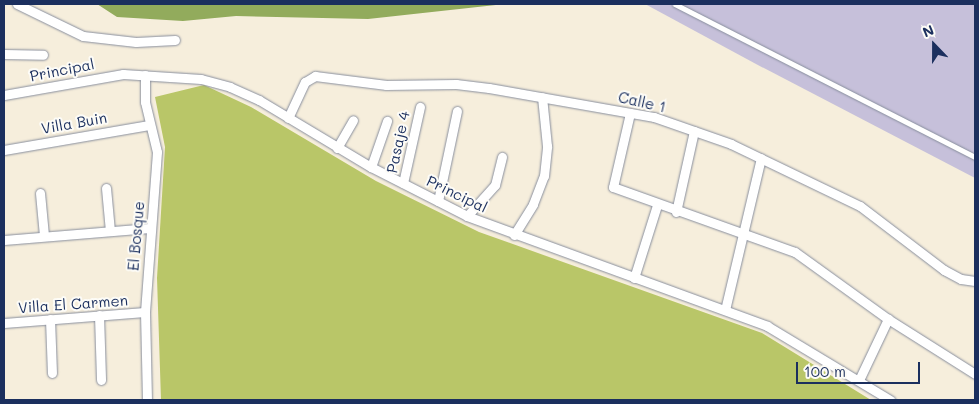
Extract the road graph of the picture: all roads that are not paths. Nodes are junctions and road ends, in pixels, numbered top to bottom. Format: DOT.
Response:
graph roads {
  1 [pos="17,4"];
  2 [pos="675,4"];
  3 [pos="175,40"];
  4 [pos="4,54"];
  5 [pos="43,55"];
  6 [pos="145,75"];
  7 [pos="4,95"];
  8 [pos="542,96"];
  9 [pos="420,107"];
  10 [pos="457,111"];
  11 [pos="630,113"];
  12 [pos="288,118"];
  13 [pos="353,120"];
  14 [pos="387,121"];
  15 [pos="149,125"];
  16 [pos="694,131"];
  17 [pos="337,148"];
  18 [pos="4,150"];
  19 [pos="502,156"];
  20 [pos="975,157"];
  21 [pos="761,158"];
  22 [pos="371,167"];
  23 [pos="403,183"];
  24 [pos="106,188"];
  25 [pos="40,193"];
  26 [pos="438,201"];
  27 [pos="657,205"];
  28 [pos="676,212"];
  29 [pos="467,216"];
  30 [pos="150,228"];
  31 [pos="110,231"];
  32 [pos="742,234"];
  33 [pos="44,235"];
  34 [pos="514,235"];
  35 [pos="4,240"];
  36 [pos="634,278"];
  37 [pos="975,281"];
  38 [pos="725,310"];
  39 [pos="145,312"];
  40 [pos="99,315"];
  41 [pos="50,319"];
  42 [pos="888,319"];
  43 [pos="4,323"];
  44 [pos="52,373"];
  45 [pos="975,374"];
  46 [pos="101,380"];
  47 [pos="860,380"];
  48 [pos="147,400"];
  49 [pos="890,400"];
  1 -- 3 [label="street"];
  2 -- 20 [label="lane"];
  4 -- 5 [label="street"];
  6 -- 7 [label="street, Principal"];
  6 -- 12 [label="street, Principal"];
  6 -- 15 [label="street, El Bosque"];
  8 -- 11 [label="street, Calle 1"];
  8 -- 12 [label="street, Calle 1"];
  8 -- 34 [label="street"];
  9 -- 23 [label="street, Pasaje 4"];
  10 -- 26 [label="street"];
  11 -- 16 [label="street, Calle 1"];
  11 -- 27 [label="street"];
  12 -- 17 [label="street, Principal"];
  13 -- 17 [label="street"];
  14 -- 22 [label="street"];
  15 -- 18 [label="street, Villa Buin"];
  15 -- 30 [label="street, El Bosque"];
  16 -- 21 [label="street, Calle 1"];
  16 -- 28 [label="street"];
  17 -- 22 [label="street, Principal"];
  19 -- 29 [label="street"];
  21 -- 32 [label="street"];
  21 -- 37 [label="street, Calle 1"];
  22 -- 23 [label="street, Principal"];
  23 -- 26 [label="street, Principal"];
  24 -- 31 [label="street"];
  25 -- 33 [label="street"];
  26 -- 29 [label="street, Principal"];
  27 -- 28 [label="street"];
  27 -- 36 [label="street"];
  28 -- 32 [label="street"];
  29 -- 34 [label="street, Principal"];
  30 -- 31 [label="street"];
  30 -- 39 [label="street, El Bosque"];
  31 -- 33 [label="street"];
  32 -- 38 [label="street"];
  32 -- 42 [label="street"];
  33 -- 35 [label="street"];
  34 -- 36 [label="street, Principal"];
  36 -- 38 [label="street, Principal"];
  38 -- 47 [label="street, Principal"];
  39 -- 40 [label="street, Villa El Carmen"];
  39 -- 48 [label="street, El Bosque"];
  40 -- 41 [label="street, Villa El Carmen"];
  40 -- 46 [label="street"];
  41 -- 43 [label="street, Villa El Carmen"];
  41 -- 44 [label="street"];
  42 -- 45 [label="street"];
  42 -- 47 [label="street"];
  47 -- 49 [label="street, Principal"];
}
